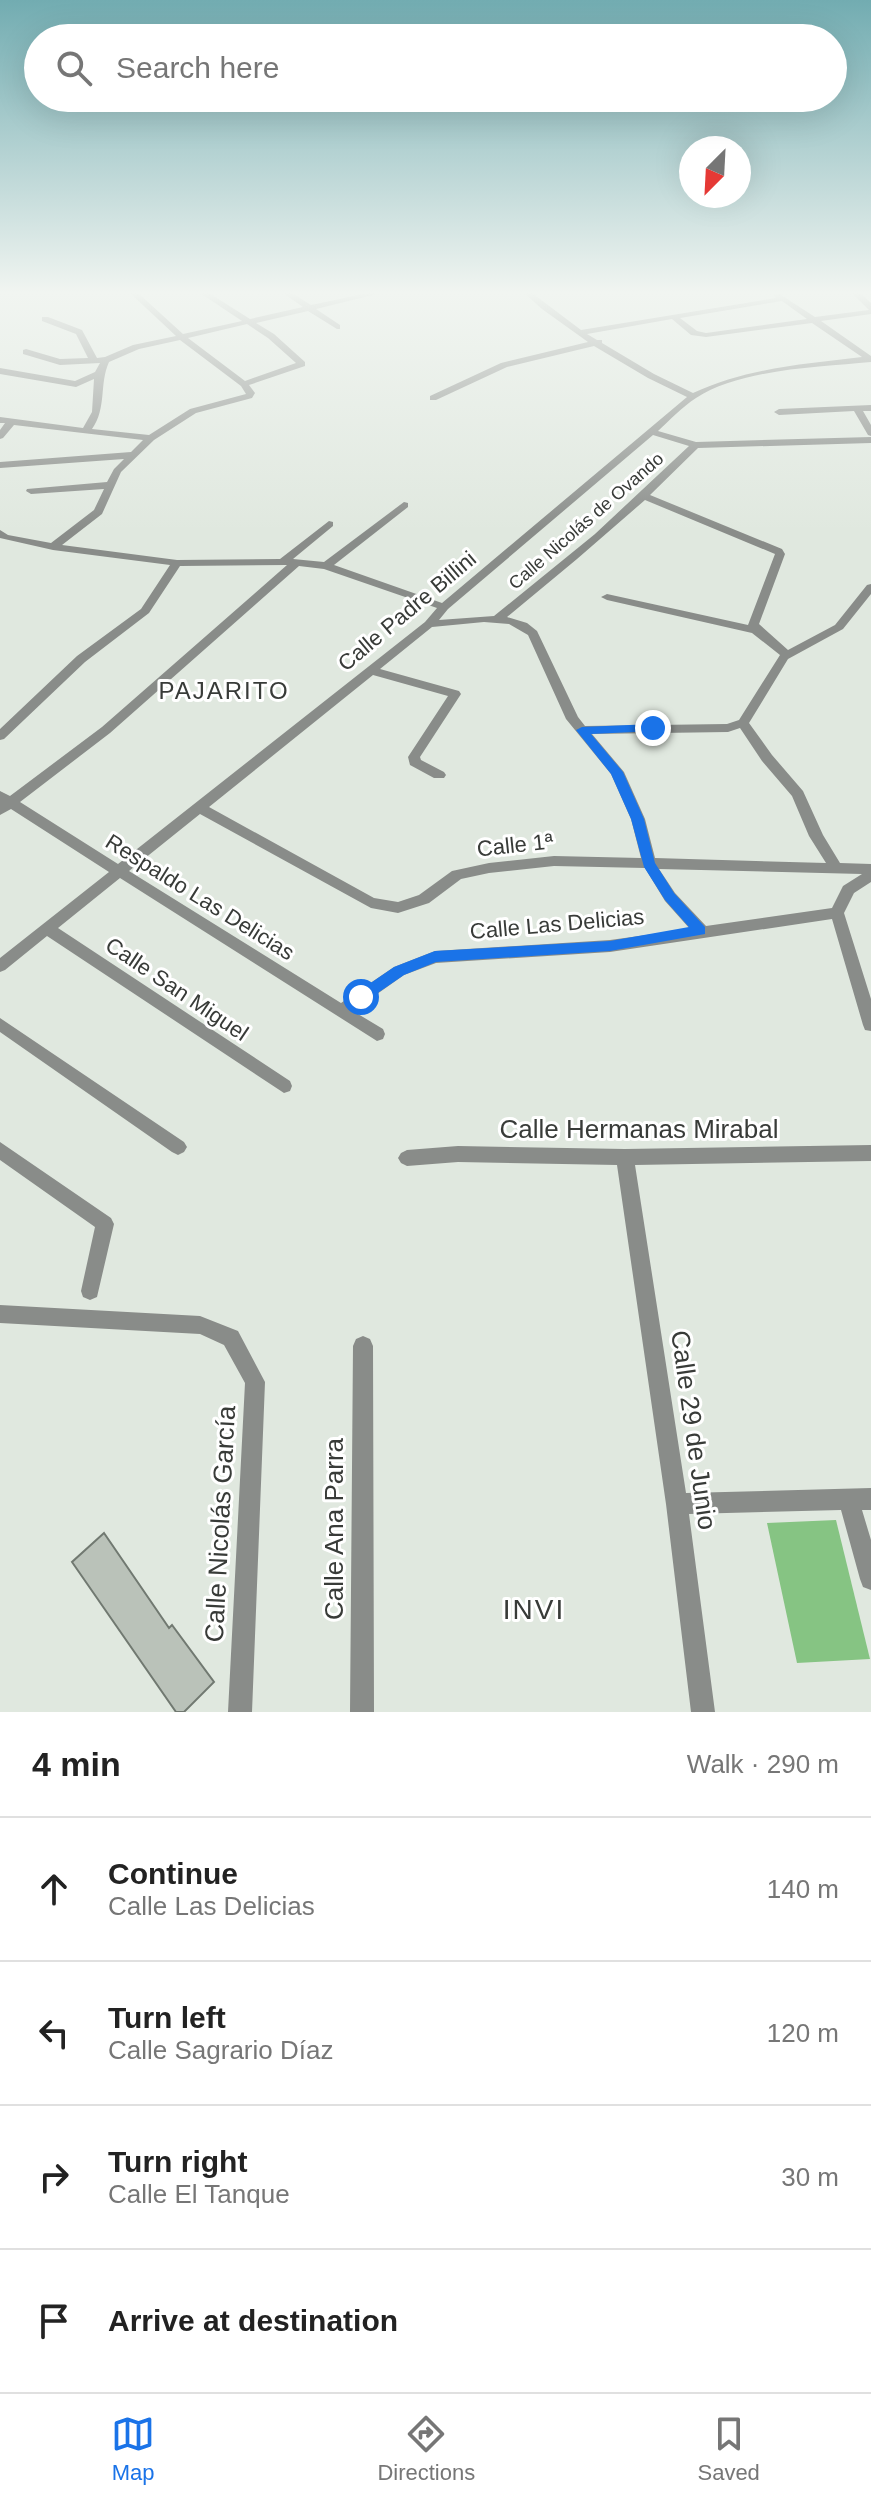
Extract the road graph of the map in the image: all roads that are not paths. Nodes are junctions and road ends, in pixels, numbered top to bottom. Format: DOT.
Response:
graph roads {
  1 [pos="11,373"];
  2 [pos="229,373"];
  3 [pos="276,373"];
  4 [pos="487,373"];
  5 [pos="647,373"];
  6 [pos="757,373"];
  7 [pos="99,374"];
  8 [pos="244,384"];
  9 [pos="693,396"];
  10 [pos="433,398"];
  11 [pos="871,408"];
  12 [pos="857,409"];
  13 [pos="779,412"];
  14 [pos="6,421"];
  15 [pos="85,431"];
  16 [pos="649,431"];
  17 [pos="871,433"];
  18 [pos="0,436"];
  19 [pos="151,438"];
  20 [pos="871,440"];
  21 [pos="695,445"];
  22 [pos="133,455"];
  23 [pos="0,465"];
  24 [pos="111,485"];
  25 [pos="31,491"];
  26 [pos="645,496"];
  27 [pos="404,505"];
  28 [pos="329,524"];
  29 [pos="2,536"];
  30 [pos="53,547"];
  31 [pos="290,562"];
  32 [pos="177,563"];
  33 [pos="326,566"];
  34 [pos="871,587"];
  35 [pos="607,597"];
  36 [pos="444,607"];
  37 [pos="497,619"];
  38 [pos="429,624"];
  39 [pos="756,630"];
  40 [pos="787,655"];
  41 [pos="369,670"];
  42 [pos="743,723"];
  43 [pos="582,730"];
  44 [pos="0,736"];
  45 [pos="439,775"];
  46 [pos="3,803"];
  47 [pos="199,807"];
  48 [pos="649,864"];
  49 [pos="836,868"];
  50 [pos="118,871"];
  51 [pos="871,872"];
  52 [pos="837,913"];
  53 [pos="46,928"];
  54 [pos="701,931"];
  55 [pos="0,966"];
  56 [pos="341,1011"];
  57 [pos="0,1024"];
  58 [pos="871,1025"];
  59 [pos="377,1034"];
  60 [pos="284,1086"];
  61 [pos="178,1147"];
  62 [pos="0,1150"];
  63 [pos="871,1153"];
  64 [pos="625,1157"];
  65 [pos="407,1158"];
  66 [pos="90,1291"];
  67 [pos="0,1314"];
  68 [pos="363,1346"];
  69 [pos="871,1499"];
  70 [pos="849,1500"];
  71 [pos="677,1504"];
  72 [pos="871,1579"];
  73 [pos="240,1712"];
  74 [pos="362,1712"];
  75 [pos="703,1712"];
  1 -- 7 [label="street"];
  2 -- 8 [label="street"];
  3 -- 8 [label="street"];
  4 -- 10 [label="street"];
  5 -- 9 [label="street"];
  6 -- 9 [label="street, Calle Padre Billini"];
  7 -- 15 [label="street"];
  8 -- 19 [label="street"];
  9 -- 16 [label="street, Calle Padre Billini"];
  11 -- 12 [label="street"];
  12 -- 13 [label="street"];
  12 -- 17 [label="street"];
  14 -- 15 [label="street"];
  14 -- 18 [label="street"];
  15 -- 19 [label="street"];
  16 -- 21 [label="street"];
  16 -- 36 [label="street, Calle Padre Billini"];
  19 -- 22 [label="street"];
  20 -- 21 [label="street"];
  21 -- 26 [label="street, Calle Nicolás de Ovando"];
  22 -- 23 [label="street"];
  22 -- 24 [label="street"];
  24 -- 25 [label="street"];
  24 -- 30 [label="street"];
  26 -- 37 [label="street, Calle Nicolás de Ovando"];
  26 -- 39 [label="street"];
  27 -- 33 [label="street"];
  28 -- 31 [label="street"];
  29 -- 30 [label="street"];
  30 -- 32 [label="street"];
  31 -- 32 [label="street"];
  31 -- 33 [label="street"];
  31 -- 46 [label="street"];
  32 -- 44 [label="street"];
  33 -- 36 [label="street"];
  34 -- 40 [label="street"];
  35 -- 39 [label="street"];
  36 -- 38 [label="street, Calle Padre Billini"];
  37 -- 38 [label="street"];
  37 -- 43 [label="street"];
  38 -- 41 [label="street, Calle Padre Billini"];
  39 -- 40 [label="street"];
  40 -- 42 [label="street"];
  41 -- 45 [label="street"];
  41 -- 47 [label="street, Calle Padre Billini"];
  42 -- 43 [label="street"];
  42 -- 49 [label="street"];
  43 -- 48 [label="street"];
  46 -- 50 [label="street, Respaldo Las Delicias"];
  47 -- 48 [label="street, Calle 1ª"];
  47 -- 50 [label="street, Calle Padre Billini"];
  48 -- 49 [label="street, Calle 1ª"];
  48 -- 54 [label="street"];
  49 -- 51 [label="street, Calle 1ª"];
  50 -- 53 [label="street, Calle Padre Billini"];
  50 -- 56 [label="street, Respaldo Las Delicias"];
  51 -- 52 [label="street"];
  52 -- 54 [label="street, Calle Las Delicias"];
  52 -- 58 [label="street"];
  53 -- 55 [label="street, Calle Padre Billini"];
  53 -- 60 [label="street, Calle San Miguel"];
  54 -- 56 [label="street, Calle Las Delicias"];
  56 -- 59 [label="street, Respaldo Las Delicias"];
  57 -- 61 [label="street"];
  62 -- 66 [label="street"];
  63 -- 64 [label="street, Calle Hermanas Mirabal"];
  64 -- 65 [label="street, Calle Hermanas Mirabal"];
  64 -- 71 [label="street, Calle 29 de Junio"];
  67 -- 73 [label="street, Calle Nicolás García"];
  68 -- 74 [label="street, Calle Ana Parra"];
  69 -- 70 [label="street"];
  70 -- 71 [label="street"];
  70 -- 72 [label="street"];
  71 -- 75 [label="street, Calle 29 de Junio"];
}
